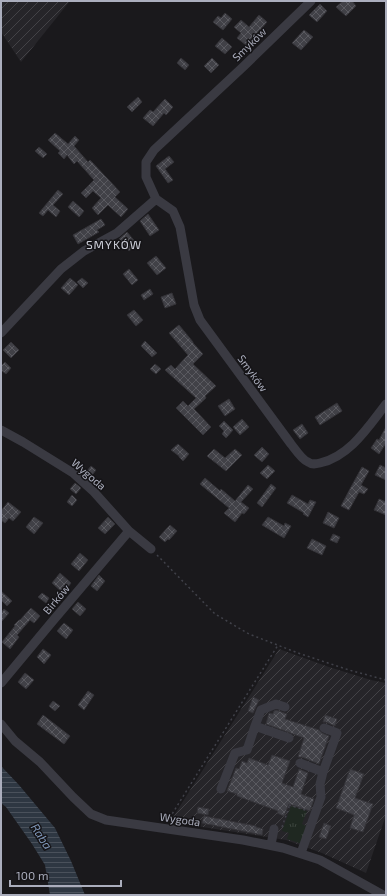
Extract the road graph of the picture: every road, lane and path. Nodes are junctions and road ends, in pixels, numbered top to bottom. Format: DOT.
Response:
graph roads {
  1 [pos="311,1"];
  2 [pos="156,199"];
  3 [pos="1,333"];
  4 [pos="386,404"];
  5 [pos="1,430"];
  6 [pos="129,531"];
  7 [pos="151,549"];
  8 [pos="278,645"];
  9 [pos="386,680"];
  10 [pos="1,683"];
  11 [pos="285,707"];
  12 [pos="1,724"];
  13 [pos="256,726"];
  14 [pos="324,728"];
  15 [pos="289,738"];
  16 [pos="300,763"];
  17 [pos="324,772"];
  18 [pos="221,789"];
  19 [pos="315,814"];
  20 [pos="162,828"];
  21 [pos="277,830"];
  22 [pos="271,845"];
  23 [pos="301,853"];
  24 [pos="383,895"];
  1 -- 2 [label="street, Smyków"];
  2 -- 3 [label="street"];
  2 -- 4 [label="street, Smyków"];
  5 -- 6 [label="street, Wygoda"];
  6 -- 7 [label="street, Wygoda"];
  6 -- 10 [label="street, Birków"];
  7 -- 8 [label="path"];
  8 -- 9 [label="path"];
  8 -- 20 [label="path"];
  11 -- 13 [label="street"];
  12 -- 20 [label="street, Wygoda"];
  13 -- 15 [label="street"];
  13 -- 18 [label="street"];
  14 -- 17 [label="street"];
  16 -- 17 [label="street"];
  17 -- 19 [label="street"];
  19 -- 21 [label="path"];
  19 -- 23 [label="street"];
  20 -- 22 [label="street, Wygoda"];
  21 -- 22 [label="street"];
  22 -- 23 [label="street, Wygoda"];
  23 -- 24 [label="street, Wygoda"];
}
